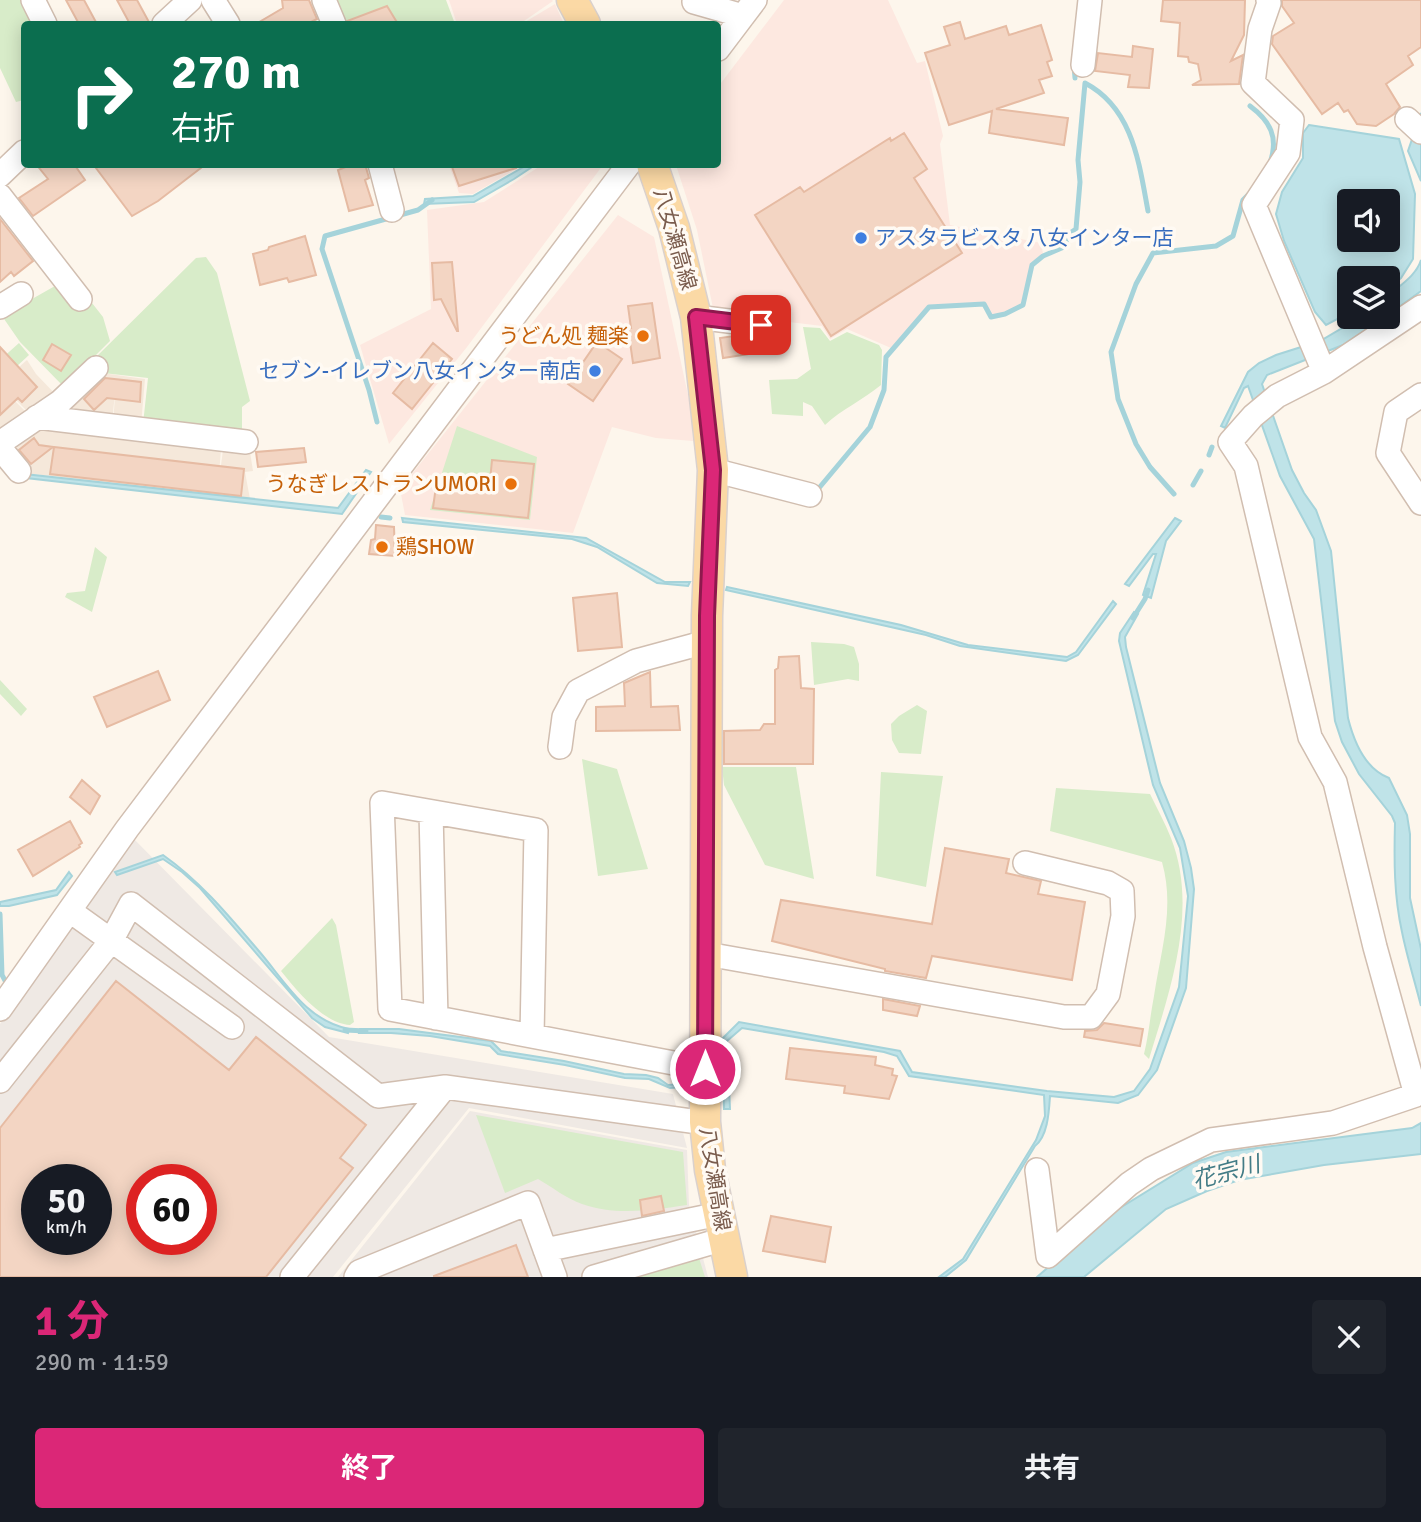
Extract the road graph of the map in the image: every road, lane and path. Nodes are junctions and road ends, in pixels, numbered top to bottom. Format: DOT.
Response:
graph roads {
  1 [pos="33,0"];
  2 [pos="190,0"];
  3 [pos="213,0"];
  4 [pos="324,0"];
  5 [pos="572,0"];
  6 [pos="1090,0"];
  7 [pos="1268,0"];
  8 [pos="694,2"];
  9 [pos="749,8"];
  10 [pos="44,21"];
  11 [pos="167,21"];
  12 [pos="226,21"];
  13 [pos="333,21"];
  14 [pos="583,21"];
  15 [pos="721,45"];
  16 [pos="1083,65"];
  17 [pos="21,155"];
  18 [pos="381,168"];
  19 [pos="626,168"];
  20 [pos="653,168"];
  21 [pos="0,175"];
  22 [pos="0,196"];
  23 [pos="393,210"];
  24 [pos="21,294"];
  25 [pos="80,299"];
  26 [pos="0,307"];
  27 [pos="1421,307"];
  28 [pos="696,317"];
  29 [pos="761,325"];
  30 [pos="1321,365"];
  31 [pos="96,368"];
  32 [pos="1421,395"];
  33 [pos="37,418"];
  34 [pos="246,442"];
  35 [pos="0,443"];
  36 [pos="0,448"];
  37 [pos="713,470"];
  38 [pos="19,471"];
  39 [pos="810,495"];
  40 [pos="1421,503"];
  41 [pos="706,642"];
  42 [pos="560,747"];
  43 [pos="431,811"];
  44 [pos="1025,863"];
  45 [pos="70,911"];
  46 [pos="111,941"];
  47 [pos="718,956"];
  48 [pos="0,1009"];
  49 [pos="436,1018"];
  50 [pos="232,1027"];
  51 [pos="532,1036"];
  52 [pos="705,1069"];
  53 [pos="0,1081"];
  54 [pos="444,1087"];
  55 [pos="691,1121"];
  56 [pos="1037,1170"];
  57 [pos="722,1227"];
  58 [pos="545,1250"];
  59 [pos="292,1277"];
  60 [pos="356,1277"];
  61 [pos="555,1277"];
  62 [pos="594,1277"];
  63 [pos="732,1277"];
  1 -- 10 [label="street"];
  2 -- 11 [label="street"];
  3 -- 12 [label="street"];
  4 -- 13 [label="street"];
  5 -- 14 [label="main road"];
  6 -- 16 [label="street"];
  7 -- 30 [label="street"];
  8 -- 9 [label="street"];
  9 -- 15 [label="street"];
  17 -- 21 [label="street"];
  18 -- 23 [label="street"];
  19 -- 45 [label="street"];
  20 -- 28 [label="main road, 八女瀬高線"];
  22 -- 25 [label="street"];
  24 -- 26 [label="street"];
  27 -- 30 [label="street"];
  28 -- 29 [label="street"];
  28 -- 37 [label="main road, 八女瀬高線"];
  30 -- 56 [label="street"];
  31 -- 33 [label="street"];
  32 -- 40 [label="street"];
  33 -- 34 [label="street"];
  33 -- 35 [label="street"];
  36 -- 38 [label="street"];
  37 -- 39 [label="street"];
  37 -- 41 [label="main road, 八女瀬高線"];
  41 -- 42 [label="street"];
  41 -- 52 [label="main road, 八女瀬高線"];
  43 -- 49 [label="street"];
  43 -- 49 [label="street"];
  43 -- 51 [label="street"];
  44 -- 47 [label="street"];
  45 -- 46 [label="street"];
  45 -- 48 [label="street"];
  46 -- 50 [label="street"];
  46 -- 53 [label="street"];
  46 -- 54 [label="street"];
  49 -- 51 [label="street"];
  51 -- 52 [label="street"];
  52 -- 57 [label="main road, 八女瀬高線"];
  54 -- 55 [label="street"];
  54 -- 59 [label="street"];
  57 -- 58 [label="street"];
  57 -- 62 [label="street"];
  57 -- 63 [label="main road, 八女瀬高線"];
  58 -- 60 [label="street"];
  58 -- 61 [label="street"];
}
